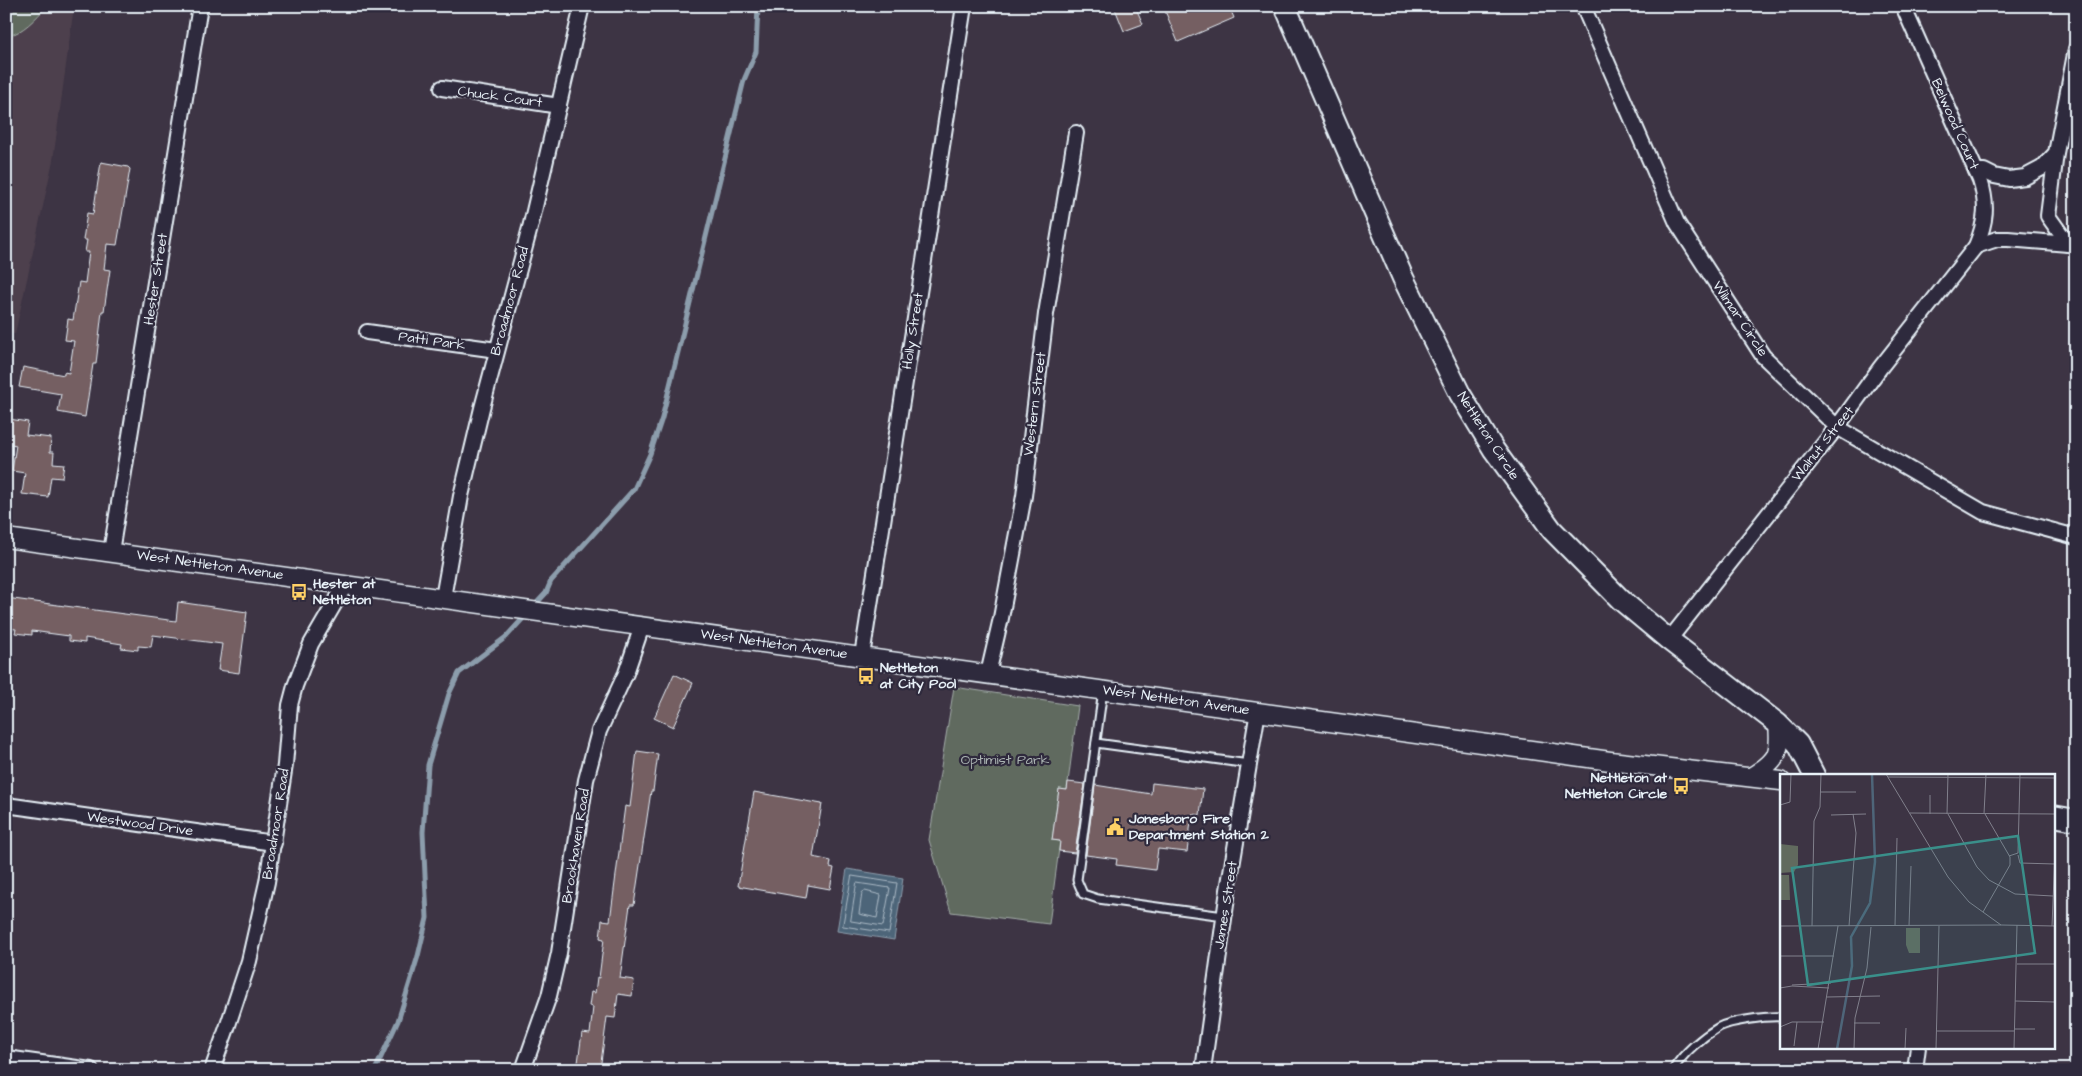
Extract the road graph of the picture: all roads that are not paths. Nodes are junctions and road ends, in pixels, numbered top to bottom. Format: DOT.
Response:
graph roads {
  1 [pos="200,6"];
  2 [pos="582,6"];
  3 [pos="964,6"];
  4 [pos="1285,6"];
  5 [pos="1584,6"];
  6 [pos="1903,6"];
  7 [pos="2076,49"];
  8 [pos="442,88"];
  9 [pos="559,106"];
  10 [pos="1076,133"];
  11 [pos="2056,153"];
  12 [pos="1976,171"];
  13 [pos="2072,244"];
  14 [pos="1976,246"];
  15 [pos="367,332"];
  16 [pos="497,350"];
  17 [pos="1837,427"];
  18 [pos="2076,537"];
  19 [pos="6,538"];
  20 [pos="111,552"];
  21 [pos="346,584"];
  22 [pos="443,598"];
  23 [pos="642,626"];
  24 [pos="1669,640"];
  25 [pos="862,656"];
  26 [pos="988,674"];
  27 [pos="1103,690"];
  28 [pos="1258,711"];
  29 [pos="1778,724"];
  30 [pos="1096,743"];
  31 [pos="1249,764"];
  32 [pos="1813,774"];
  33 [pos="1751,778"];
  34 [pos="1780,781"];
  35 [pos="6,805"];
  36 [pos="2054,816"];
  37 [pos="2076,820"];
  38 [pos="274,843"];
  39 [pos="1224,916"];
  40 [pos="1780,1017"];
  41 [pos="1918,1048"];
  42 [pos="6,1058"];
  43 [pos="91,1070"];
  44 [pos="212,1070"];
  45 [pos="523,1070"];
  46 [pos="1202,1070"];
  47 [pos="1673,1070"];
  48 [pos="1915,1070"];
  1 -- 20 [label="street, Hester Street"];
  2 -- 9 [label="street, Broadmoor Road"];
  3 -- 25 [label="street, Holly Street"];
  4 -- 24 [label="main road, Nettleton Circle"];
  5 -- 17 [label="street, Wilmar Circle"];
  6 -- 12 [label="street, Belwood Court"];
  7 -- 11 [label="street"];
  8 -- 9 [label="street, Chuck Court"];
  9 -- 16 [label="street, Broadmoor Road"];
  10 -- 26 [label="street, Western Street"];
  11 -- 12 [label="street"];
  11 -- 13 [label="street"];
  12 -- 14 [label="street, Belwood Court"];
  13 -- 14 [label="street"];
  14 -- 17 [label="street, Walnut Street"];
  15 -- 16 [label="street, Patti Park"];
  16 -- 22 [label="street, Broadmoor Road"];
  17 -- 18 [label="street, Wilmar Circle"];
  17 -- 24 [label="street, Walnut Street"];
  19 -- 20 [label="street, West Nettleton Avenue"];
  20 -- 21 [label="street, West Nettleton Avenue"];
  21 -- 22 [label="street, West Nettleton Avenue"];
  21 -- 38 [label="street, Broadmoor Road"];
  22 -- 23 [label="street, West Nettleton Avenue"];
  23 -- 25 [label="street, West Nettleton Avenue"];
  23 -- 45 [label="street, Brookhaven Road"];
  24 -- 29 [label="main road, Nettleton Circle"];
  25 -- 26 [label="street, West Nettleton Avenue"];
  26 -- 27 [label="street, West Nettleton Avenue"];
  27 -- 28 [label="street, West Nettleton Avenue"];
  27 -- 30 [label="lane"];
  28 -- 31 [label="street, James Street"];
  28 -- 33 [label="street, West Nettleton Avenue"];
  29 -- 32 [label="main road, Nettleton Circle"];
  29 -- 33 [label="street"];
  30 -- 31 [label="lane"];
  30 -- 39 [label="lane"];
  31 -- 39 [label="street, James Street"];
  33 -- 34 [label="street, West Nettleton Avenue"];
  35 -- 38 [label="street, Westwood Drive"];
  36 -- 37 [label="main road"];
  38 -- 44 [label="street, Broadmoor Road"];
  39 -- 46 [label="street, James Street"];
  40 -- 47 [label="lane"];
  41 -- 48 [label="street"];
  42 -- 43 [label="street"];
}
